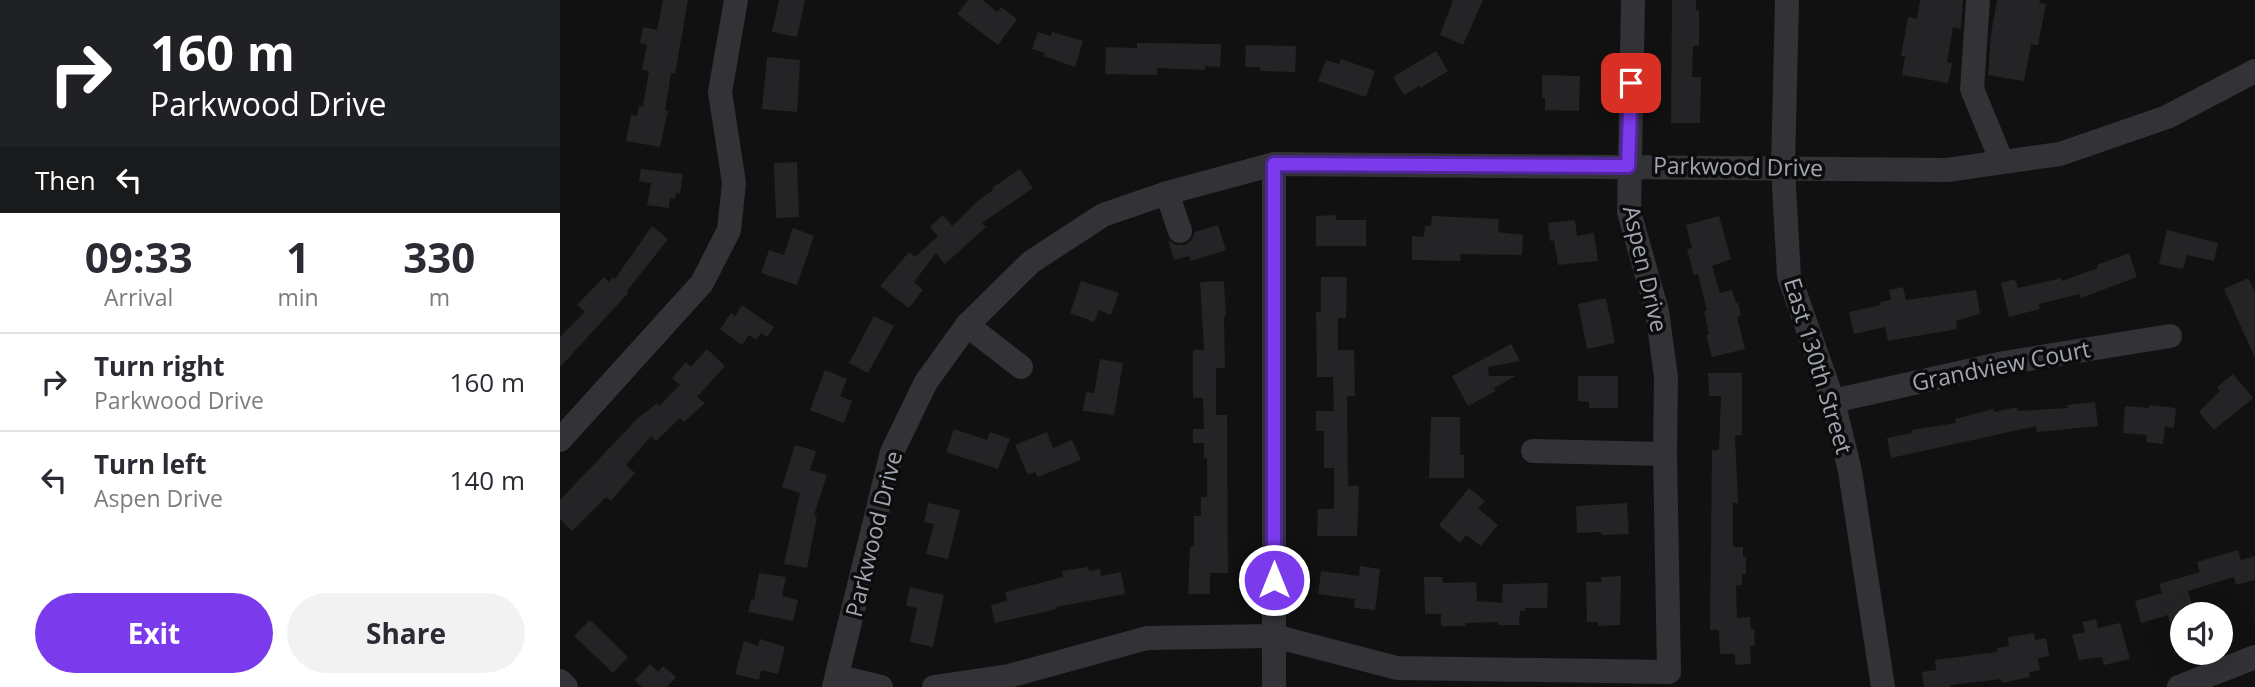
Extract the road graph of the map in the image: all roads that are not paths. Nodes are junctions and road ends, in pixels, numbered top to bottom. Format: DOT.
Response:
graph roads {
  1 [pos="736,0"];
  2 [pos="1633,0"];
  3 [pos="1787,0"];
  4 [pos="1978,0"];
  5 [pos="2255,71"];
  6 [pos="2002,162"];
  7 [pos="1274,164"];
  8 [pos="1628,166"];
  9 [pos="1783,168"];
  10 [pos="1167,193"];
  11 [pos="1180,231"];
  12 [pos="967,325"];
  13 [pos="2170,336"];
  14 [pos="1021,367"];
  15 [pos="1833,401"];
  16 [pos="560,440"];
  17 [pos="1533,451"];
  18 [pos="1665,454"];
  19 [pos="1274,636"];
  20 [pos="2255,657"];
  21 [pos="560,681"];
  22 [pos="836,682"];
  23 [pos="1010,682"];
  24 [pos="566,687"];
  25 [pos="881,687"];
  26 [pos="934,687"];
  27 [pos="1274,687"];
  28 [pos="1883,687"];
  29 [pos="2179,687"];
  1 -- 16 [label="street"];
  2 -- 8 [label="street, Aspen Drive"];
  3 -- 9 [label="street, East 130th Street"];
  4 -- 6 [label="street"];
  5 -- 6 [label="street, Parkwood Drive"];
  6 -- 9 [label="street, Parkwood Drive"];
  7 -- 8 [label="street, Parkwood Drive"];
  7 -- 10 [label="street, Parkwood Drive"];
  7 -- 19 [label="street"];
  8 -- 9 [label="street, Parkwood Drive"];
  8 -- 18 [label="street, Aspen Drive"];
  9 -- 15 [label="street, East 130th Street"];
  10 -- 11 [label="street"];
  10 -- 12 [label="street, Parkwood Drive"];
  12 -- 14 [label="street"];
  12 -- 22 [label="street, Parkwood Drive"];
  13 -- 15 [label="street, Grandview Court"];
  15 -- 28 [label="street, East 130th Street"];
  17 -- 18 [label="street"];
  18 -- 19 [label="street, Aspen Drive"];
  19 -- 23 [label="street"];
  19 -- 27 [label="street"];
  20 -- 29 [label="street"];
  21 -- 24 [label="street"];
  22 -- 25 [label="street"];
  23 -- 26 [label="street"];
}
